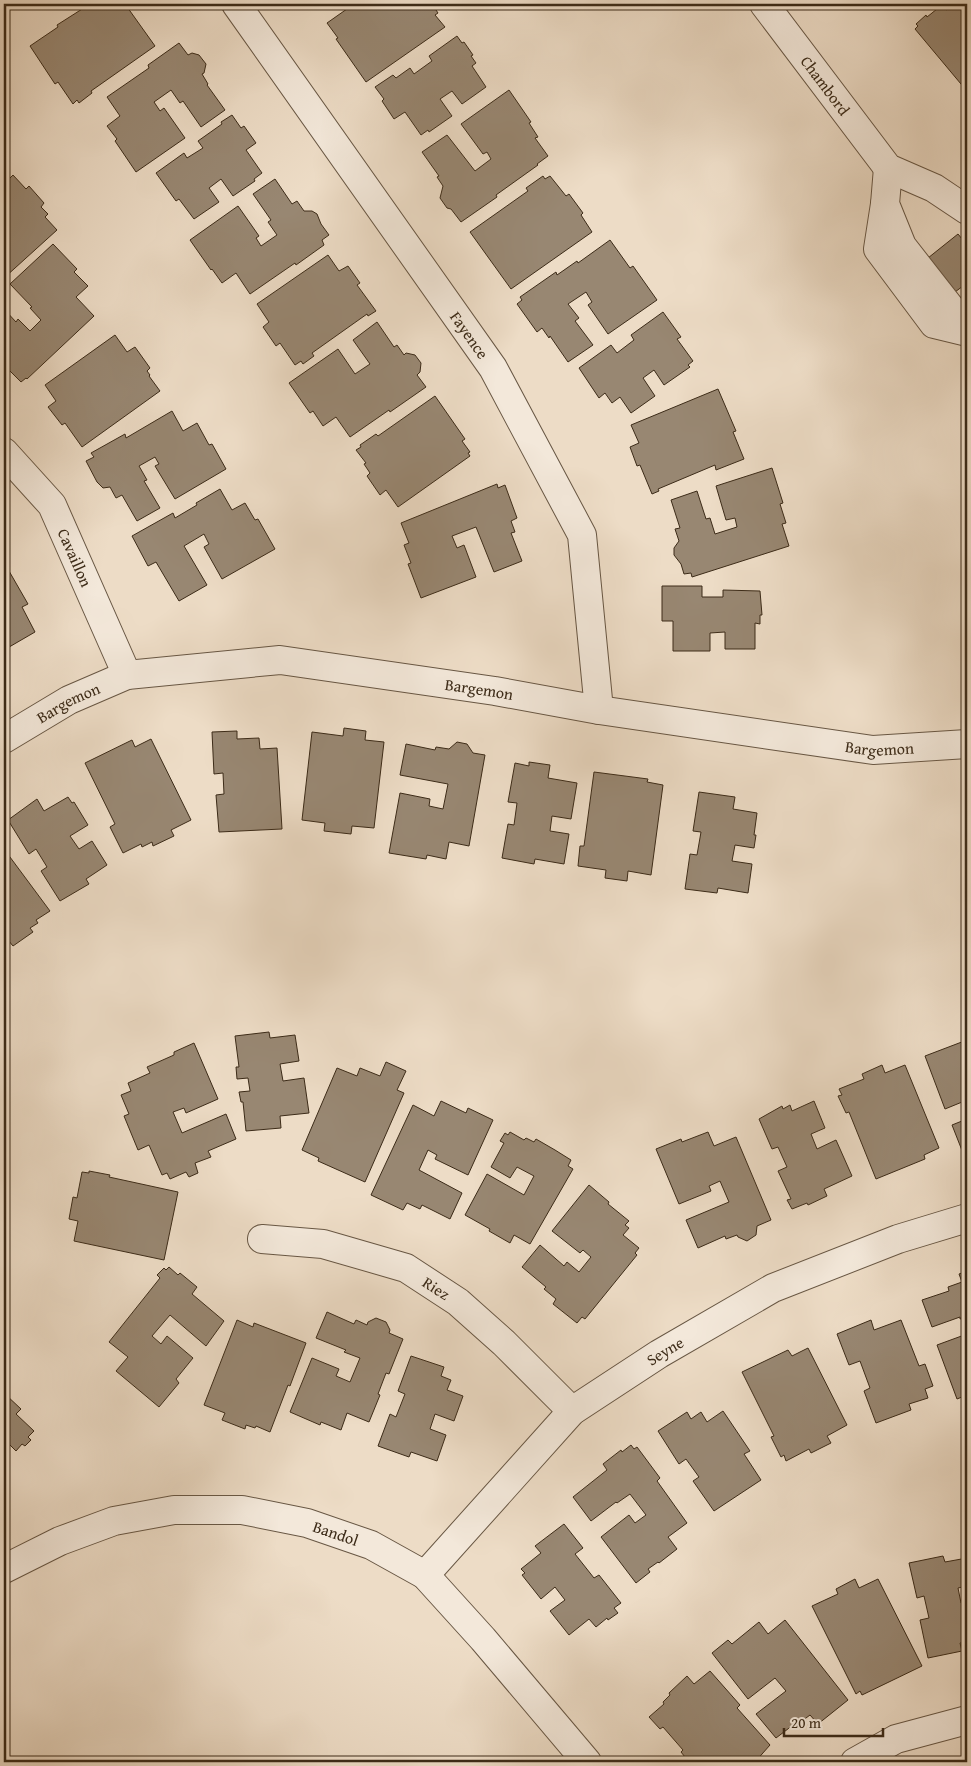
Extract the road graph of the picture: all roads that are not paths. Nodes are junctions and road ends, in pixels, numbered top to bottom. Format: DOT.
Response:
graph roads {
  1 [pos="236,4"];
  2 [pos="764,4"];
  3 [pos="888,168"];
  4 [pos="967,210"];
  5 [pos="967,331"];
  6 [pos="4,452"];
  7 [pos="127,675"];
  8 [pos="599,710"];
  9 [pos="4,739"];
  10 [pos="967,744"];
  11 [pos="967,1218"];
  12 [pos="262,1239"];
  13 [pos="572,1411"];
  14 [pos="4,1569"];
  15 [pos="425,1575"];
  16 [pos="967,1720"];
  17 [pos="587,1762"];
  18 [pos="855,1762"];
  1 -- 8 [label="street, Fayence"];
  2 -- 3 [label="street, Chambord"];
  3 -- 4 [label="street, Chambord"];
  3 -- 5 [label="street"];
  6 -- 7 [label="street, Cavaillon"];
  7 -- 8 [label="street, Bargemon"];
  7 -- 9 [label="street, Bargemon"];
  8 -- 10 [label="street, Bargemon"];
  11 -- 13 [label="street, Seyne"];
  12 -- 13 [label="street, Riez"];
  13 -- 15 [label="street, Seyne"];
  14 -- 15 [label="street, Bandol"];
  15 -- 17 [label="street, Bandol"];
  16 -- 18 [label="street"];
}
